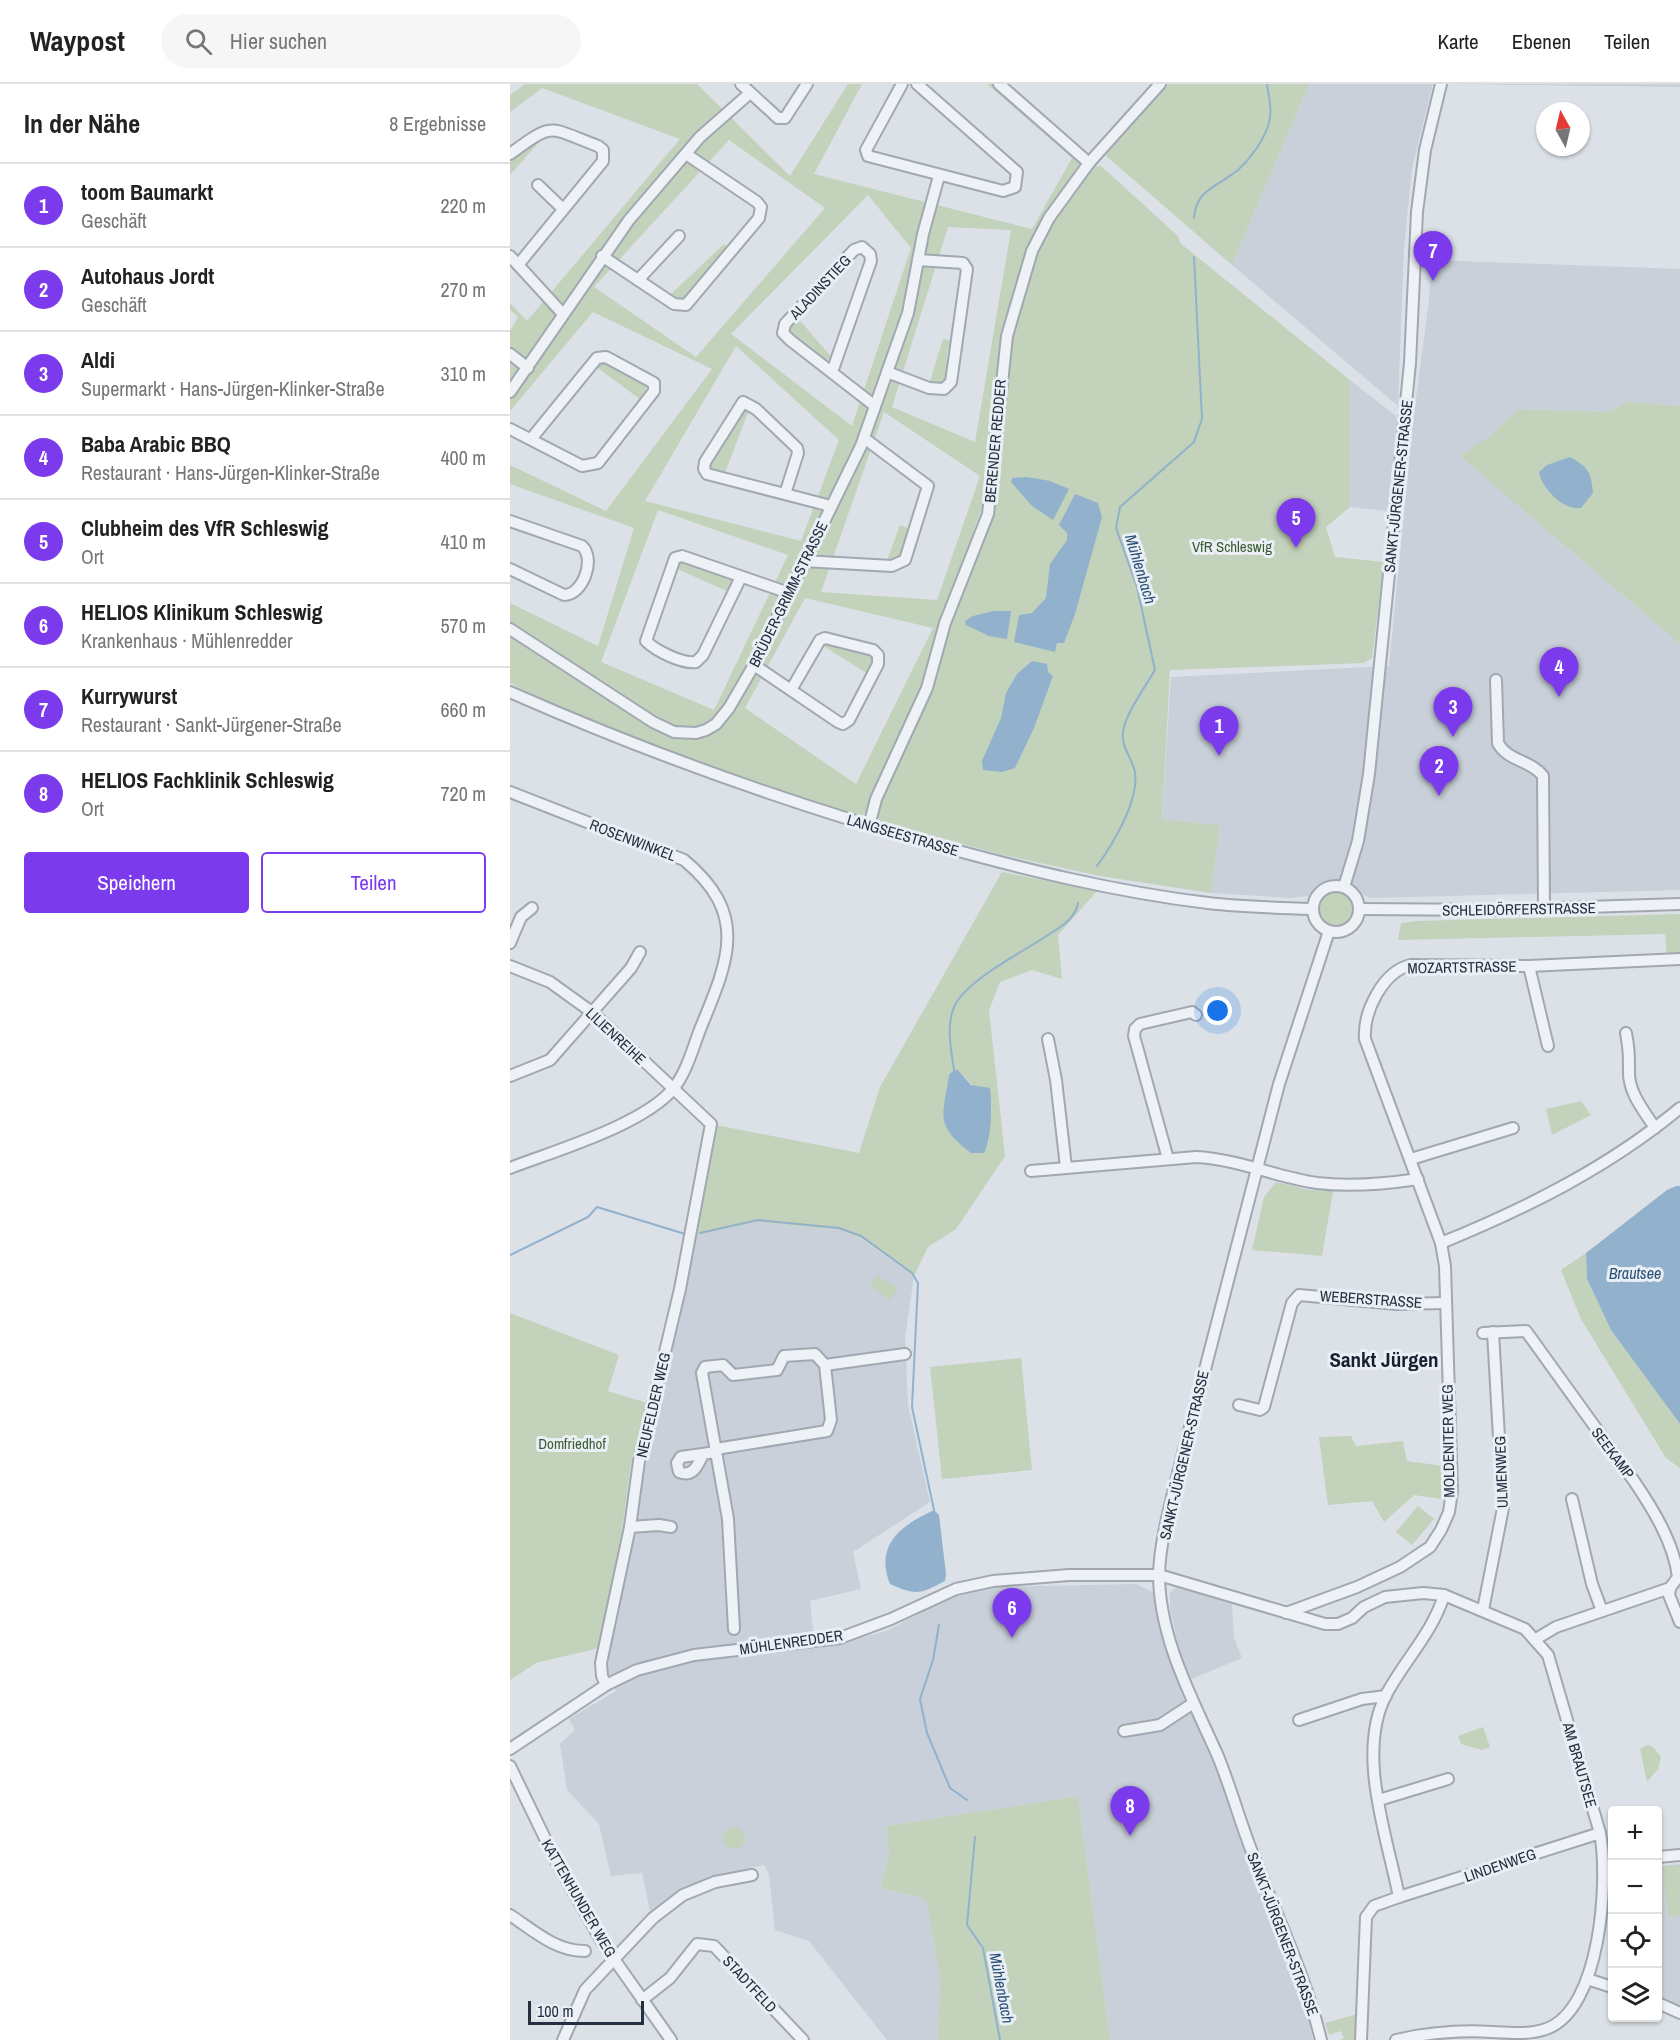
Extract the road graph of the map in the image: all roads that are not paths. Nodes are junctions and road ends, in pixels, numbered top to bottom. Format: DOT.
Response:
graph roads {
  1 [pos="741,84"];
  2 [pos="807,84"];
  3 [pos="902,84"];
  4 [pos="917,84"];
  5 [pos="999,84"];
  6 [pos="1160,84"];
  7 [pos="1441,84"];
  8 [pos="750,93"];
  9 [pos="510,154"];
  10 [pos="686,154"];
  11 [pos="1092,159"];
  12 [pos="939,176"];
  13 [pos="537,185"];
  14 [pos="563,209"];
  15 [pos="679,236"];
  16 [pos="510,256"];
  17 [pos="602,256"];
  18 [pos="918,260"];
  19 [pos="518,265"];
  20 [pos="638,280"];
  21 [pos="563,314"];
  22 [pos="510,354"];
  23 [pos="528,368"];
  24 [pos="832,372"];
  25 [pos="887,372"];
  26 [pos="510,392"];
  27 [pos="875,405"];
  28 [pos="510,429"];
  29 [pos="864,438"];
  30 [pos="531,439"];
  31 [pos="785,494"];
  32 [pos="831,506"];
  33 [pos="510,521"];
  34 [pos="803,561"];
  35 [pos="510,569"];
  36 [pos="741,577"];
  37 [pos="789,593"];
  38 [pos="510,629"];
  39 [pos="754,664"];
  40 [pos="1496,680"];
  41 [pos="791,690"];
  42 [pos="510,692"];
  43 [pos="511,792"];
  44 [pos="869,826"];
  45 [pos="1344,887"];
  46 [pos="1680,904"];
  47 [pos="532,908"];
  48 [pos="1313,909"];
  49 [pos="1359,909"];
  50 [pos="1544,909"];
  51 [pos="1329,931"];
  52 [pos="510,943"];
  53 [pos="640,952"];
  54 [pos="1680,959"];
  55 [pos="510,966"];
  56 [pos="1529,966"];
  57 [pos="593,1013"];
  58 [pos="1196,1016"];
  59 [pos="1626,1033"];
  60 [pos="1048,1039"];
  61 [pos="1548,1046"];
  62 [pos="510,1076"];
  63 [pos="673,1089"];
  64 [pos="1680,1108"];
  65 [pos="711,1124"];
  66 [pos="1513,1128"];
  67 [pos="1655,1128"];
  68 [pos="1168,1159"];
  69 [pos="1411,1160"];
  70 [pos="1066,1167"];
  71 [pos="510,1168"];
  72 [pos="1257,1168"];
  73 [pos="1031,1171"];
  74 [pos="1418,1179"];
  75 [pos="1441,1243"];
  76 [pos="1446,1303"];
  77 [pos="1488,1332"];
  78 [pos="905,1354"];
  79 [pos="825,1365"];
  80 [pos="1239,1405"];
  81 [pos="716,1451"];
  82 [pos="703,1454"];
  83 [pos="1572,1499"];
  84 [pos="630,1527"];
  85 [pos="671,1527"];
  86 [pos="1159,1575"];
  87 [pos="1670,1588"];
  88 [pos="1444,1596"];
  89 [pos="1321,1601"];
  90 [pos="1483,1610"];
  91 [pos="1602,1611"];
  92 [pos="1286,1613"];
  93 [pos="1680,1622"];
  94 [pos="1325,1624"];
  95 [pos="734,1629"];
  96 [pos="1536,1639"];
  97 [pos="606,1685"];
  98 [pos="1386,1696"];
  99 [pos="1192,1704"];
  100 [pos="1299,1720"];
  101 [pos="1124,1731"];
  102 [pos="510,1749"];
  103 [pos="510,1766"];
  104 [pos="1448,1779"];
  105 [pos="1379,1800"];
  106 [pos="1600,1833"];
  107 [pos="1680,1855"];
  108 [pos="1662,1857"];
  109 [pos="1608,1861"];
  110 [pos="752,1875"];
  111 [pos="1399,1898"];
  112 [pos="510,1915"];
  113 [pos="585,1951"];
  114 [pos="613,1959"];
  115 [pos="1587,1979"];
  116 [pos="1608,1986"];
  117 [pos="642,2000"];
  118 [pos="1662,2005"];
  119 [pos="1680,2013"];
  120 [pos="563,2040"];
  121 [pos="671,2040"];
  122 [pos="803,2040"];
  123 [pos="1321,2040"];
  124 [pos="1361,2040"];
  125 [pos="1396,2040"];
  1 -- 8 [label="street"];
  2 -- 8 [label="street"];
  3 -- 12 [label="street"];
  4 -- 12 [label="street"];
  5 -- 11 [label="street"];
  6 -- 11 [label="street, BERENDER REDDER"];
  7 -- 45 [label="street, SANKT-JÜRGENER-STRASSE"];
  8 -- 10 [label="street"];
  9 -- 14 [label="street"];
  10 -- 17 [label="street"];
  10 -- 20 [label="street"];
  11 -- 44 [label="street, BERENDER REDDER"];
  12 -- 18 [label="street, BRÜDER-GRIMM-STRASSE"];
  13 -- 14 [label="street"];
  14 -- 19 [label="street"];
  15 -- 20 [label="street"];
  16 -- 19 [label="street"];
  17 -- 20 [label="street"];
  17 -- 21 [label="street"];
  18 -- 25 [label="street, BRÜDER-GRIMM-STRASSE"];
  18 -- 25 [label="street"];
  19 -- 21 [label="street"];
  21 -- 23 [label="street"];
  22 -- 23 [label="street"];
  23 -- 26 [label="street"];
  24 -- 24 [label="street, ALADINSTIEG"];
  24 -- 27 [label="street, ALADINSTIEG"];
  25 -- 27 [label="street, BRÜDER-GRIMM-STRASSE"];
  27 -- 29 [label="street, BRÜDER-GRIMM-STRASSE"];
  28 -- 30 [label="street"];
  29 -- 32 [label="street, BRÜDER-GRIMM-STRASSE"];
  29 -- 34 [label="street"];
  30 -- 30 [label="street"];
  31 -- 31 [label="street"];
  31 -- 32 [label="street"];
  32 -- 34 [label="street, BRÜDER-GRIMM-STRASSE"];
  33 -- 35 [label="street"];
  34 -- 37 [label="street, BRÜDER-GRIMM-STRASSE"];
  36 -- 36 [label="street"];
  36 -- 37 [label="street"];
  37 -- 39 [label="street, BRÜDER-GRIMM-STRASSE"];
  38 -- 39 [label="street, BRÜDER-GRIMM-STRASSE"];
  39 -- 41 [label="street"];
  40 -- 50 [label="street"];
  41 -- 41 [label="street"];
  42 -- 44 [label="street, LANGSEESTRASSE"];
  43 -- 63 [label="street, ROSENWINKEL"];
  44 -- 48 [label="street, LANGSEESTRASSE"];
  45 -- 48 [label="street"];
  45 -- 49 [label="street"];
  46 -- 50 [label="street, SCHLEIDÖRFERSTRASSE"];
  47 -- 52 [label="street"];
  48 -- 51 [label="street"];
  49 -- 50 [label="street, SCHLEIDÖRFERSTRASSE"];
  49 -- 51 [label="street"];
  51 -- 72 [label="street, SANKT-JÜRGENER-STRASSE"];
  53 -- 57 [label="street"];
  54 -- 56 [label="street, MOZARTSTRASSE"];
  55 -- 57 [label="street, LILIENREIHE"];
  56 -- 61 [label="street"];
  56 -- 69 [label="street, MOZARTSTRASSE"];
  57 -- 62 [label="street"];
  57 -- 63 [label="street, LILIENREIHE"];
  58 -- 68 [label="street"];
  59 -- 67 [label="street"];
  60 -- 70 [label="street"];
  63 -- 65 [label="street, LILIENREIHE"];
  63 -- 71 [label="street"];
  64 -- 67 [label="street"];
  65 -- 84 [label="street, NEUFELDER WEG"];
  66 -- 69 [label="street"];
  67 -- 75 [label="street"];
  68 -- 70 [label="street"];
  68 -- 72 [label="street"];
  69 -- 74 [label="street, MOZARTSTRASSE"];
  70 -- 73 [label="street"];
  72 -- 74 [label="street"];
  72 -- 86 [label="street, SANKT-JÜRGENER-STRASSE"];
  74 -- 75 [label="street, MOZARTSTRASSE"];
  75 -- 76 [label="street, MOLDENITER WEG"];
  76 -- 80 [label="street, WEBERSTRASSE"];
  76 -- 89 [label="street, MOLDENITER WEG"];
  77 -- 87 [label="street, SEEKAMP"];
  77 -- 90 [label="street, ULMENWEG"];
  78 -- 79 [label="street"];
  79 -- 81 [label="street"];
  79 -- 81 [label="street"];
  81 -- 82 [label="street"];
  81 -- 95 [label="street"];
  83 -- 91 [label="street"];
  84 -- 85 [label="street"];
  84 -- 97 [label="street, NEUFELDER WEG"];
  86 -- 92 [label="street"];
  86 -- 97 [label="street, MÜHLENREDDER"];
  86 -- 99 [label="street, SANKT-JÜRGENER-STRASSE"];
  87 -- 91 [label="street"];
  87 -- 93 [label="street, SEEKAMP"];
  88 -- 90 [label="street, AM BRAUTSEE"];
  88 -- 94 [label="street, AM BRAUTSEE"];
  88 -- 98 [label="street"];
  89 -- 92 [label="street, MOLDENITER WEG"];
  89 -- 94 [label="street"];
  90 -- 96 [label="street, AM BRAUTSEE"];
  91 -- 96 [label="street"];
  92 -- 94 [label="street"];
  96 -- 106 [label="street, AM BRAUTSEE"];
  97 -- 102 [label="street, MÜHLENREDDER"];
  98 -- 100 [label="street"];
  98 -- 105 [label="street"];
  99 -- 101 [label="street"];
  99 -- 123 [label="street, SANKT-JÜRGENER-STRASSE"];
  103 -- 114 [label="street, KATTENHUNDER WEG"];
  104 -- 105 [label="street"];
  105 -- 111 [label="street"];
  106 -- 109 [label="street, AM BRAUTSEE"];
  106 -- 111 [label="street, LINDENWEG"];
  107 -- 108 [label="street"];
  109 -- 115 [label="street, AM BRAUTSEE"];
  110 -- 114 [label="street"];
  111 -- 124 [label="street, LINDENWEG"];
  112 -- 113 [label="street"];
  114 -- 117 [label="street, KATTENHUNDER WEG"];
  114 -- 120 [label="street"];
  115 -- 116 [label="street"];
  115 -- 125 [label="street, AM BRAUTSEE"];
  117 -- 121 [label="street, KATTENHUNDER WEG"];
  117 -- 122 [label="street, STADTFELD"];
  118 -- 119 [label="street"];
}
